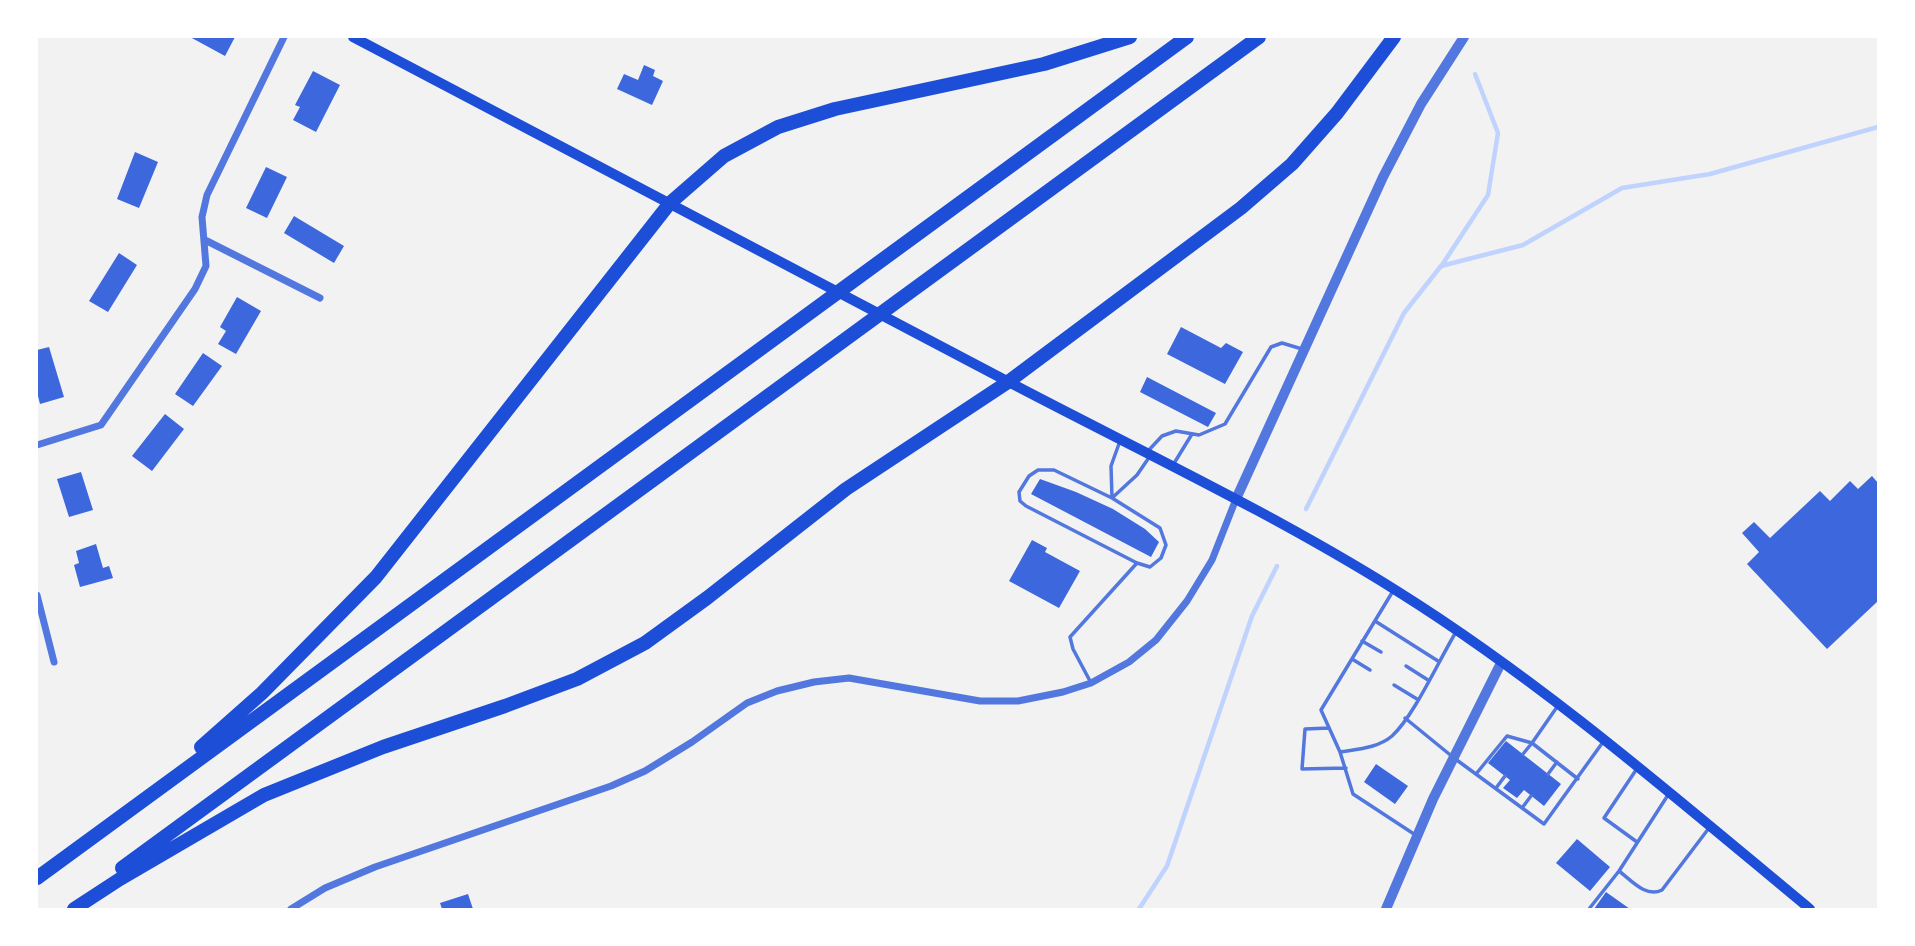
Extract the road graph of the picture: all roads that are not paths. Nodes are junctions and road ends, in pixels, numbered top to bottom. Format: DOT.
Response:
graph roads {
  1 [pos="284,37"];
  2 [pos="353,37"];
  3 [pos="1130,37"];
  4 [pos="1187,37"];
  5 [pos="1259,37"];
  6 [pos="1394,37"];
  7 [pos="1464,37"];
  8 [pos="670,203"];
  9 [pos="205,240"];
  10 [pos="320,298"];
  11 [pos="1304,350"];
  12 [pos="1008,382"];
  13 [pos="1192,434"];
  14 [pos="1121,439"];
  15 [pos="37,445"];
  16 [pos="1148,454"];
  17 [pos="1172,467"];
  18 [pos="1112,498"];
  19 [pos="1236,499"];
  20 [pos="1137,563"];
  21 [pos="1394,589"];
  22 [pos="37,595"];
  23 [pos="1375,621"];
  24 [pos="1456,632"];
  25 [pos="1362,640"];
  26 [pos="1381,652"];
  27 [pos="1352,659"];
  28 [pos="1438,661"];
  29 [pos="54,662"];
  30 [pos="1502,663"];
  31 [pos="1406,666"];
  32 [pos="1370,670"];
  33 [pos="1428,680"];
  34 [pos="1091,683"];
  35 [pos="1394,685"];
  36 [pos="1418,699"];
  37 [pos="1558,705"];
  38 [pos="1405,718"];
  39 [pos="1329,728"];
  40 [pos="1604,741"];
  41 [pos="1532,743"];
  42 [pos="1340,752"];
  43 [pos="1523,754"];
  44 [pos="1454,758"];
  45 [pos="1557,762"];
  46 [pos="1346,768"];
  47 [pos="1637,768"];
  48 [pos="1476,774"];
  49 [pos="1548,774"];
  50 [pos="1505,776"];
  51 [pos="1578,779"];
  52 [pos="1496,788"];
  53 [pos="1669,793"];
  54 [pos="1531,796"];
  55 [pos="139,803"];
  56 [pos="1522,808"];
  57 [pos="1710,826"];
  58 [pos="1417,836"];
  59 [pos="1637,842"];
  60 [pos="1619,871"];
  61 [pos="37,878"];
  62 [pos="66,909"];
  63 [pos="74,909"];
  64 [pos="291,909"];
  65 [pos="1386,909"];
  66 [pos="1590,909"];
  67 [pos="1811,909"];
  1 -- 9 [label="street"];
  2 -- 8 [label="main road"];
  3 -- 8 [label="highway"];
  4 -- 55 [label="highway"];
  5 -- 62 [label="highway"];
  6 -- 12 [label="highway"];
  7 -- 11 [label="street"];
  8 -- 12 [label="main road"];
  8 -- 55 [label="highway"];
  9 -- 10 [label="street"];
  9 -- 15 [label="street"];
  11 -- 13 [label="lane"];
  11 -- 19 [label="street"];
  12 -- 14 [label="main road"];
  12 -- 63 [label="highway"];
  13 -- 16 [label="lane"];
  13 -- 17 [label="lane"];
  14 -- 16 [label="main road"];
  14 -- 18 [label="lane"];
  16 -- 17 [label="main road"];
  16 -- 18 [label="lane"];
  17 -- 19 [label="main road"];
  18 -- 20 [label="lane"];
  18 -- 20 [label="lane"];
  19 -- 21 [label="main road"];
  19 -- 34 [label="street"];
  20 -- 34 [label="lane"];
  21 -- 23 [label="lane"];
  21 -- 24 [label="main road"];
  22 -- 29 [label="street"];
  23 -- 25 [label="lane"];
  23 -- 28 [label="lane"];
  24 -- 28 [label="lane"];
  24 -- 30 [label="main road"];
  25 -- 26 [label="lane"];
  25 -- 27 [label="lane"];
  27 -- 32 [label="lane"];
  27 -- 39 [label="lane"];
  28 -- 33 [label="lane"];
  30 -- 37 [label="main road"];
  30 -- 44 [label="street"];
  31 -- 33 [label="lane"];
  33 -- 36 [label="lane"];
  34 -- 64 [label="street"];
  35 -- 36 [label="lane"];
  36 -- 38 [label="lane"];
  37 -- 40 [label="main road"];
  37 -- 41 [label="lane"];
  38 -- 42 [label="lane"];
  38 -- 44 [label="lane"];
  39 -- 42 [label="lane"];
  39 -- 46 [label="lane"];
  40 -- 47 [label="main road"];
  40 -- 51 [label="lane"];
  41 -- 43 [label="lane"];
  41 -- 45 [label="lane"];
  41 -- 48 [label="lane"];
  42 -- 46 [label="lane"];
  44 -- 48 [label="lane"];
  44 -- 58 [label="street"];
  45 -- 49 [label="lane"];
  45 -- 51 [label="lane"];
  46 -- 58 [label="lane"];
  47 -- 53 [label="main road"];
  47 -- 59 [label="lane"];
  48 -- 52 [label="lane"];
  50 -- 52 [label="lane"];
  51 -- 56 [label="lane"];
  52 -- 56 [label="lane"];
  53 -- 57 [label="main road"];
  53 -- 59 [label="lane"];
  54 -- 56 [label="lane"];
  55 -- 61 [label="highway"];
  57 -- 60 [label="lane"];
  57 -- 67 [label="main road"];
  58 -- 65 [label="street"];
  59 -- 60 [label="lane"];
  60 -- 66 [label="lane"];
}
